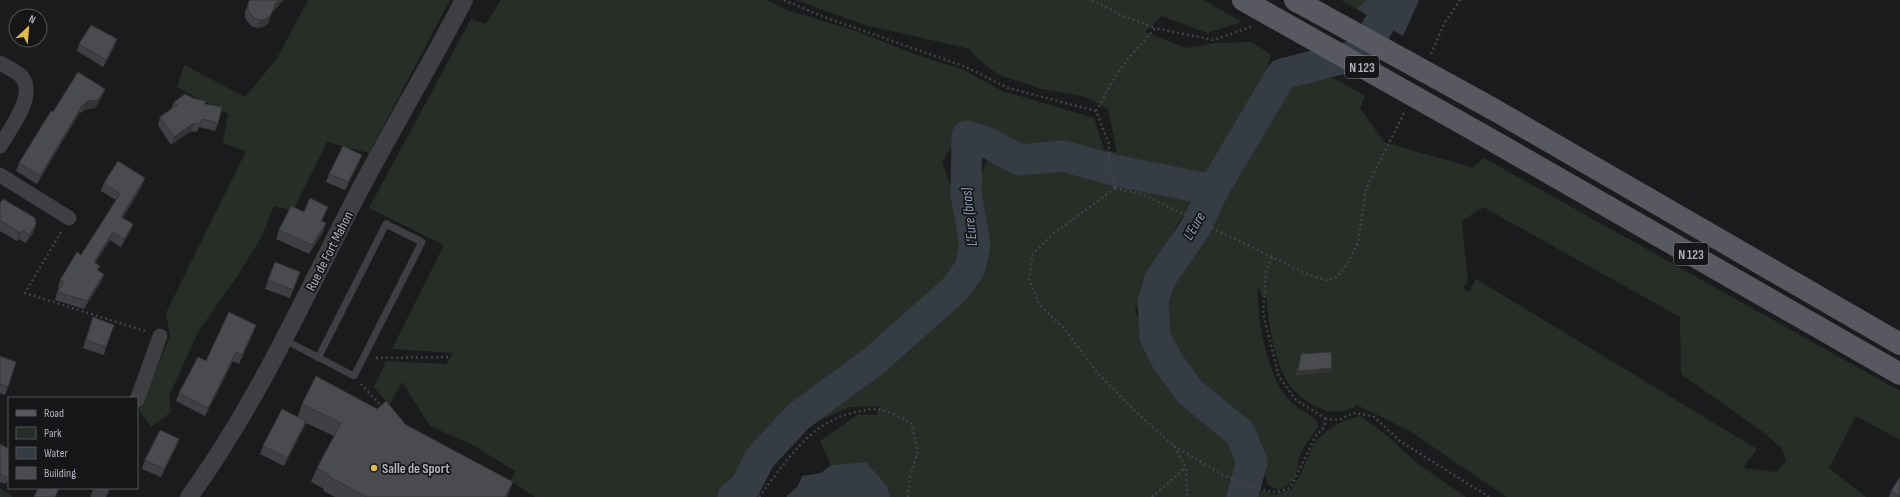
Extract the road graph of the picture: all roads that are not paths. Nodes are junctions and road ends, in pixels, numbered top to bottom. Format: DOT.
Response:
graph roads {
  1 [pos="464,0"];
  2 [pos="1243,0"];
  3 [pos="1295,0"];
  4 [pos="0,63"];
  5 [pos="0,146"];
  6 [pos="0,175"];
  7 [pos="69,218"];
  8 [pos="160,336"];
  9 [pos="283,339"];
  10 [pos="1900,344"];
  11 [pos="318,358"];
  12 [pos="1900,374"];
  13 [pos="138,397"];
  14 [pos="189,497"];
  1 -- 9 [label="street, Rue de Fort Mahon"];
  2 -- 12 [label="main road, N 123, bridge"];
  3 -- 10 [label="main road, N 123, bridge"];
  4 -- 5 [label="street"];
  6 -- 7 [label="street"];
  8 -- 13 [label="street"];
  9 -- 11 [label="lane"];
  9 -- 14 [label="street, Rue de Fort Mahon"];
  11 -- 11 [label="lane"];
}
